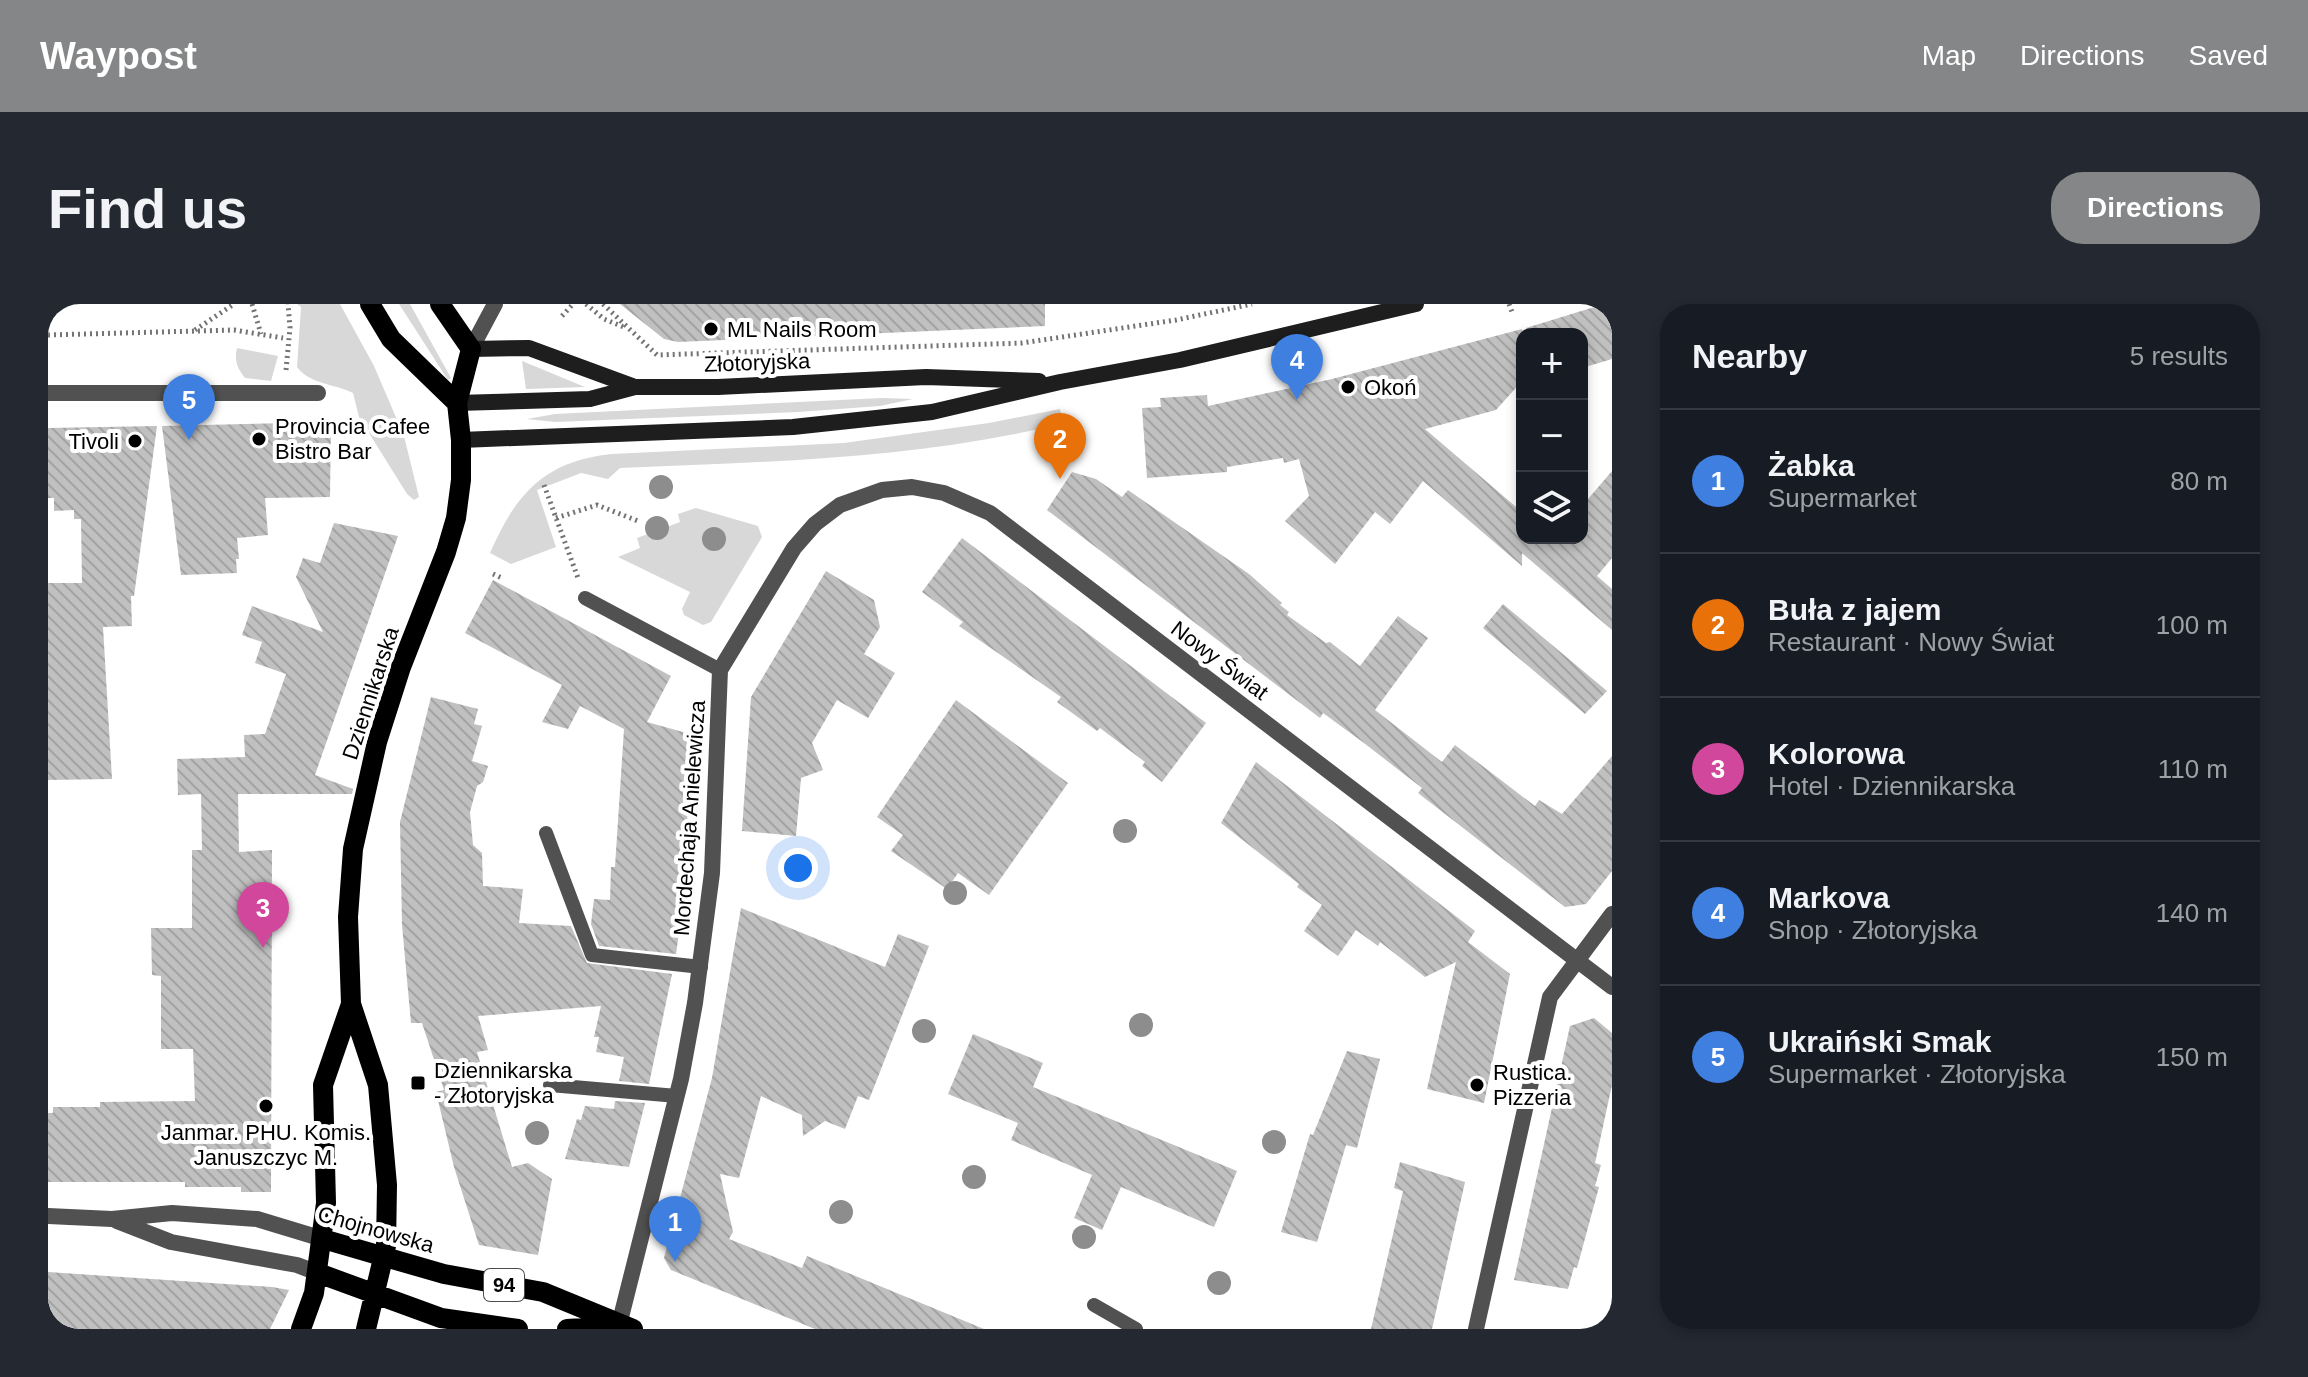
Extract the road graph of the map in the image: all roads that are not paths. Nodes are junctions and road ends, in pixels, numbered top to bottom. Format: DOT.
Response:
graph roads {
  1 [pos="370,304"];
  2 [pos="440,304"];
  3 [pos="495,304"];
  4 [pos="1416,304"];
  5 [pos="471,349"];
  6 [pos="1060,382"];
  7 [pos="635,387"];
  8 [pos="48,393"];
  9 [pos="318,393"];
  10 [pos="457,403"];
  11 [pos="461,440"];
  12 [pos="784,562"];
  13 [pos="585,598"];
  14 [pos="720,670"];
  15 [pos="546,833"];
  16 [pos="1612,914"];
  17 [pos="1577,960"];
  18 [pos="701,967"];
  19 [pos="1612,987"];
  20 [pos="351,1004"];
  21 [pos="550,1085"];
  22 [pos="677,1096"];
  23 [pos="48,1216"];
  24 [pos="112,1219"];
  25 [pos="323,1239"];
  26 [pos="384,1256"];
  27 [pos="318,1273"];
  28 [pos="376,1294"];
  29 [pos="1094,1305"];
  30 [pos="626,1327"];
  31 [pos="301,1329"];
  32 [pos="366,1329"];
  33 [pos="518,1329"];
  34 [pos="567,1329"];
  35 [pos="1136,1329"];
  36 [pos="1476,1329"];
  1 -- 10 [label="main road"];
  2 -- 5 [label="main road"];
  3 -- 5 [label="street"];
  4 -- 6 [label="street, Złotoryjska"];
  5 -- 7 [label="street"];
  5 -- 10 [label="main road"];
  6 -- 7 [label="street, Złotoryjska"];
  6 -- 11 [label="street, Złotoryjska"];
  7 -- 10 [label="street, Złotoryjska"];
  8 -- 9 [label="street"];
  10 -- 11 [label="main road, Dziennikarska"];
  11 -- 20 [label="main road, Dziennikarska"];
  12 -- 14 [label="street, Mordechaja Anielewicza"];
  12 -- 17 [label="street, Nowy Świat"];
  13 -- 14 [label="lane"];
  14 -- 18 [label="street, Mordechaja Anielewicza"];
  15 -- 18 [label="lane"];
  16 -- 17 [label="street"];
  17 -- 19 [label="street, Nowy Świat"];
  17 -- 36 [label="street"];
  18 -- 22 [label="street, Mordechaja Anielewicza"];
  20 -- 25 [label="main road, Dziennikarska"];
  20 -- 26 [label="main road, Dziennikarska"];
  21 -- 22 [label="lane"];
  22 -- 30 [label="street, Mordechaja Anielewicza"];
  23 -- 24 [label="street, Chojnowska"];
  24 -- 25 [label="street, Chojnowska"];
  24 -- 27 [label="street, Chojnowska"];
  25 -- 26 [label="main road, Chojnowska / 94"];
  25 -- 27 [label="main road, Dziennikarska"];
  26 -- 28 [label="main road, Dziennikarska"];
  26 -- 30 [label="main road, Chojnowska / 94"];
  27 -- 28 [label="main road, Chojnowska / 94"];
  27 -- 31 [label="main road, Dziennikarska"];
  28 -- 32 [label="main road, Dziennikarska"];
  28 -- 33 [label="main road, Chojnowska / 94"];
  29 -- 35 [label="lane"];
  30 -- 34 [label="main road"];
}
